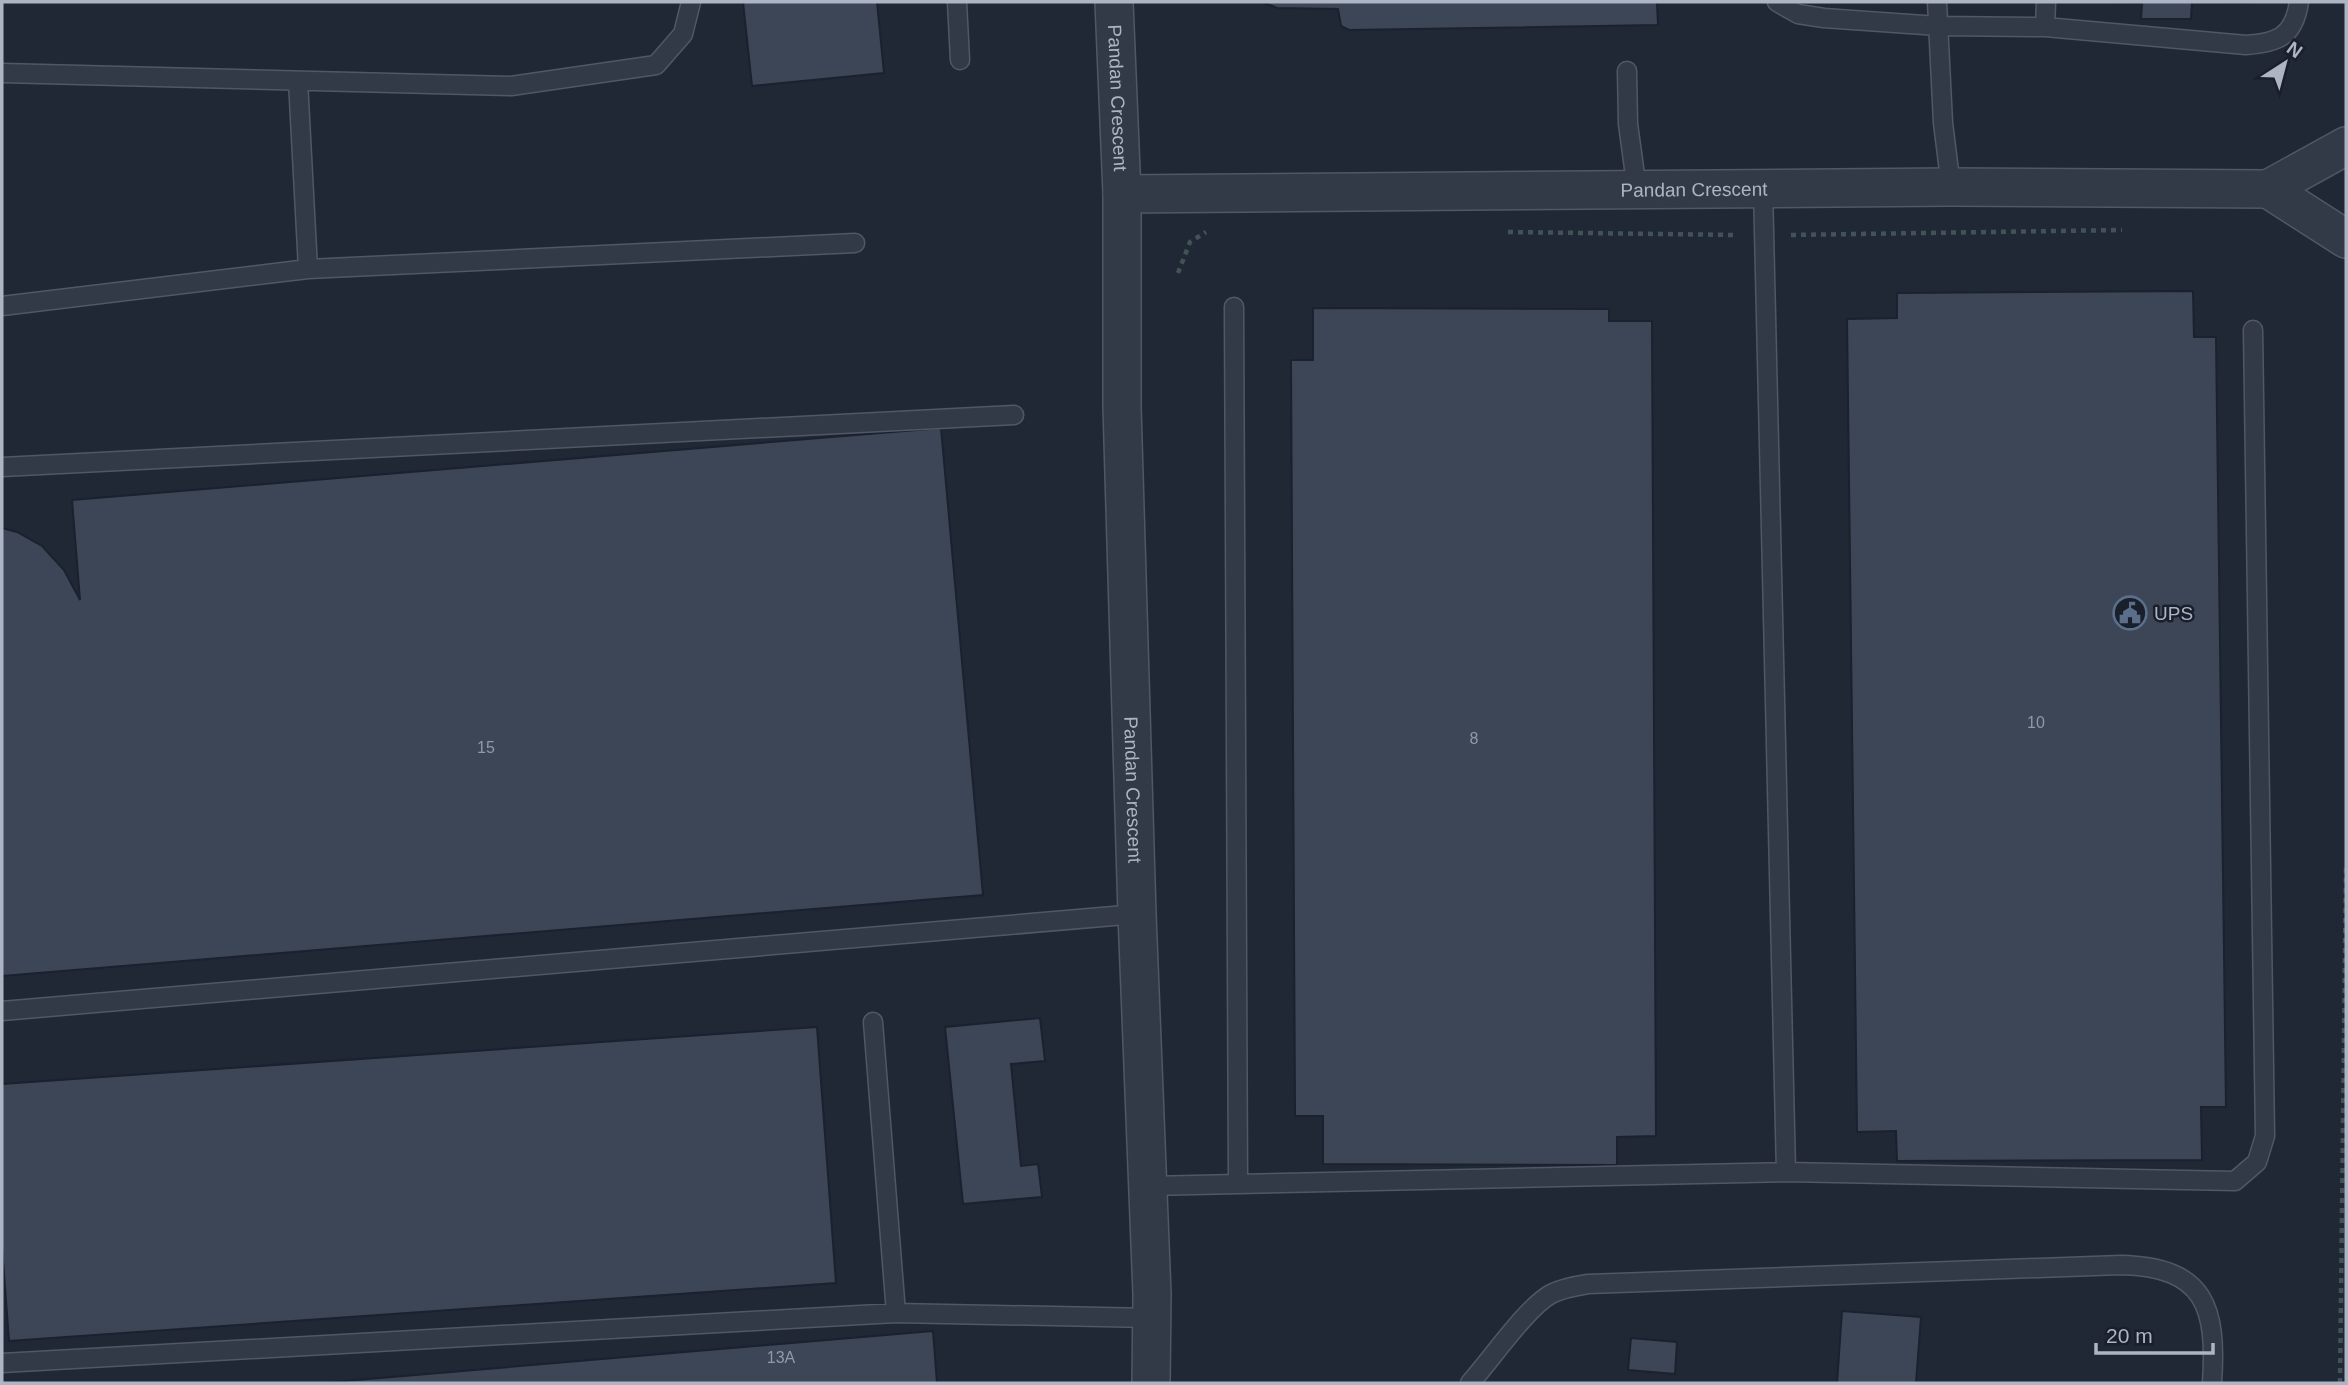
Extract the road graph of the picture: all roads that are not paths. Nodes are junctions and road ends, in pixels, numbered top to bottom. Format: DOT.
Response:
graph roads {
  1 [pos="691,2"];
  2 [pos="957,2"];
  3 [pos="1114,2"];
  4 [pos="1777,2"];
  5 [pos="1937,2"];
  6 [pos="2046,2"];
  7 [pos="2299,2"];
  8 [pos="1938,26"];
  9 [pos="2045,27"];
  10 [pos="960,60"];
  11 [pos="1627,71"];
  12 [pos="2,73"];
  13 [pos="298,81"];
  14 [pos="2346,146"];
  15 [pos="1951,187"];
  16 [pos="1763,188"];
  17 [pos="2267,189"];
  18 [pos="1637,190"];
  19 [pos="1122,194"];
  20 [pos="2346,239"];
  21 [pos="855,243"];
  22 [pos="309,269"];
  23 [pos="2,306"];
  24 [pos="1234,307"];
  25 [pos="2253,330"];
  26 [pos="1014,415"];
  27 [pos="2,467"];
  28 [pos="1137,914"];
  29 [pos="2,1010"];
  30 [pos="873,1022"];
  31 [pos="1786,1172"];
  32 [pos="1238,1183"];
  33 [pos="1149,1186"];
  34 [pos="896,1312"];
  35 [pos="1151,1318"];
  36 [pos="2,1363"];
  37 [pos="1151,1383"];
  38 [pos="1470,1383"];
  39 [pos="2212,1383"];
  1 -- 13 [label="lane"];
  2 -- 10 [label="lane"];
  3 -- 19 [label="street, Pandan Crescent"];
  4 -- 8 [label="lane"];
  5 -- 8 [label="lane"];
  6 -- 9 [label="lane"];
  7 -- 9 [label="lane"];
  8 -- 9 [label="lane"];
  8 -- 15 [label="lane"];
  11 -- 18 [label="lane"];
  12 -- 13 [label="lane"];
  13 -- 22 [label="lane"];
  14 -- 17 [label="street, Pandan Crescent"];
  15 -- 16 [label="street, Pandan Crescent"];
  15 -- 17 [label="street, Pandan Crescent"];
  16 -- 18 [label="street, Pandan Crescent"];
  16 -- 31 [label="lane"];
  17 -- 20 [label="street"];
  18 -- 19 [label="street, Pandan Crescent"];
  19 -- 28 [label="street, Pandan Crescent"];
  21 -- 22 [label="lane"];
  22 -- 23 [label="lane"];
  24 -- 32 [label="lane"];
  25 -- 31 [label="lane"];
  26 -- 27 [label="lane"];
  28 -- 29 [label="lane"];
  28 -- 33 [label="street, Pandan Crescent"];
  30 -- 34 [label="lane"];
  31 -- 32 [label="lane"];
  32 -- 33 [label="lane"];
  33 -- 35 [label="street, Pandan Crescent"];
  34 -- 35 [label="lane"];
  34 -- 36 [label="lane"];
  35 -- 37 [label="street, Pandan Crescent"];
  38 -- 39 [label="lane"];
}
